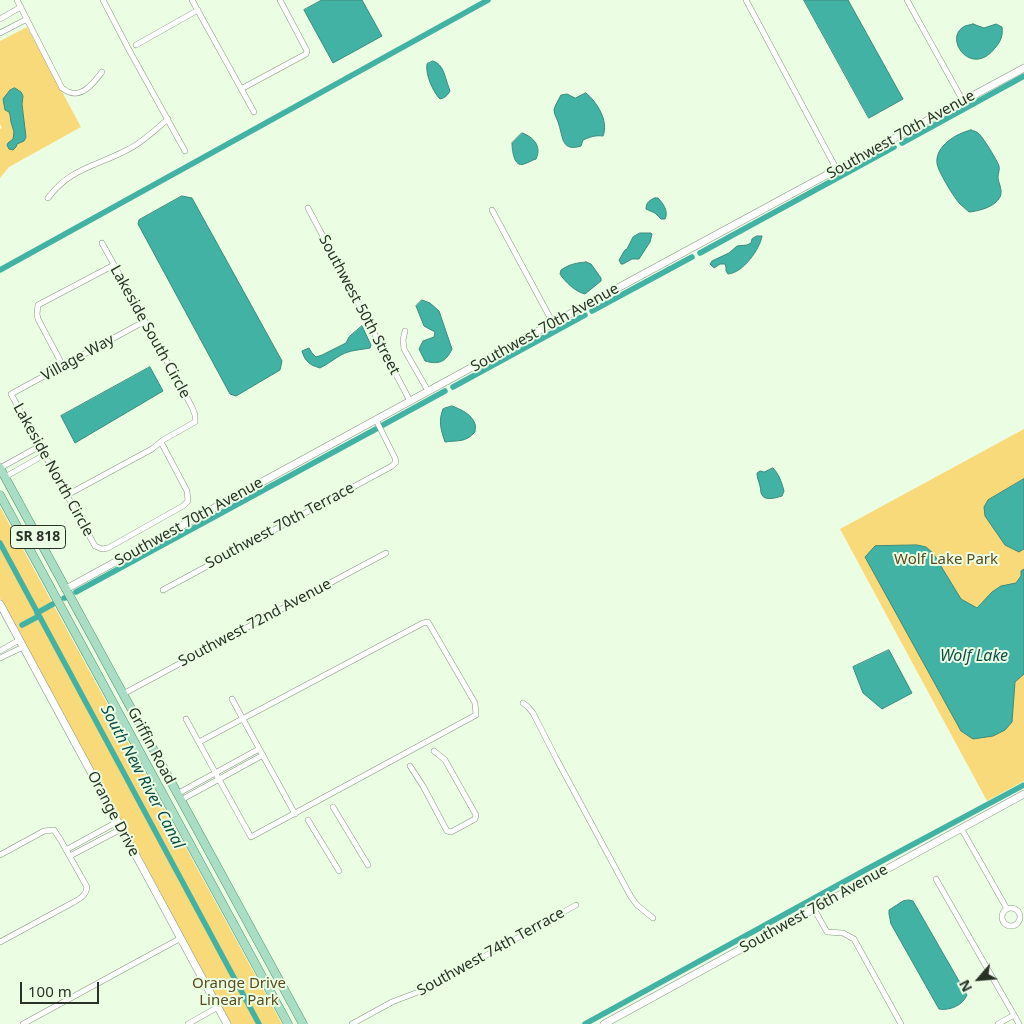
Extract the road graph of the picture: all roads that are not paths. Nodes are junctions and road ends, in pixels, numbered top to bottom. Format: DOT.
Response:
graph roads {
  1 [pos="17,0"];
  2 [pos="103,0"];
  3 [pos="192,0"];
  4 [pos="280,0"];
  5 [pos="746,0"];
  6 [pos="907,0"];
  7 [pos="21,8"];
  8 [pos="198,10"];
  9 [pos="27,18"];
  10 [pos="0,19"];
  11 [pos="0,33"];
  12 [pos="136,45"];
  13 [pos="1024,68"];
  14 [pos="102,72"];
  15 [pos="241,89"];
  16 [pos="963,101"];
  17 [pos="254,112"];
  18 [pos="168,119"];
  19 [pos="185,151"];
  20 [pos="837,170"];
  21 [pos="48,198"];
  22 [pos="308,208"];
  23 [pos="492,210"];
  24 [pos="102,243"];
  25 [pos="114,265"];
  26 [pos="145,321"];
  27 [pos="553,323"];
  28 [pos="405,331"];
  29 [pos="63,366"];
  30 [pos="428,391"];
  31 [pos="11,394"];
  32 [pos="410,401"];
  33 [pos="376,420"];
  34 [pos="161,442"];
  35 [pos="40,446"];
  36 [pos="44,455"];
  37 [pos="0,468"];
  38 [pos="5,477"];
  39 [pos="0,495"];
  40 [pos="67,495"];
  41 [pos="386,553"];
  42 [pos="44,576"];
  43 [pos="66,589"];
  44 [pos="163,590"];
  45 [pos="58,602"];
  46 [pos="0,604"];
  47 [pos="76,607"];
  48 [pos="21,644"];
  49 [pos="0,651"];
  50 [pos="0,658"];
  51 [pos="123,694"];
  52 [pos="232,699"];
  53 [pos="523,703"];
  54 [pos="243,718"];
  55 [pos="186,719"];
  56 [pos="198,742"];
  57 [pos="259,749"];
  58 [pos="434,751"];
  59 [pos="263,755"];
  60 [pos="410,766"];
  61 [pos="215,773"];
  62 [pos="219,779"];
  63 [pos="1024,794"];
  64 [pos="179,797"];
  65 [pos="333,806"];
  66 [pos="295,814"];
  67 [pos="308,820"];
  68 [pos="119,825"];
  69 [pos="961,828"];
  70 [pos="66,850"];
  71 [pos="0,855"];
  72 [pos="70,856"];
  73 [pos="368,865"];
  74 [pos="339,871"];
  75 [pos="936,879"];
  76 [pos="576,905"];
  77 [pos="814,909"];
  78 [pos="1006,909"];
  79 [pos="653,918"];
  80 [pos="181,938"];
  81 [pos="0,942"];
  82 [pos="218,1007"];
  83 [pos="1014,1015"];
  84 [pos="23,1024"];
  85 [pos="188,1024"];
  86 [pos="227,1024"];
  87 [pos="288,1024"];
  88 [pos="303,1024"];
  89 [pos="352,1024"];
  90 [pos="604,1024"];
  91 [pos="901,1024"];
  92 [pos="998,1024"];
  93 [pos="1019,1024"];
  1 -- 7 [label="street"];
  2 -- 18 [label="street"];
  3 -- 8 [label="street"];
  4 -- 15 [label="street"];
  5 -- 20 [label="street"];
  6 -- 16 [label="street"];
  7 -- 9 [label="street"];
  7 -- 10 [label="street"];
  8 -- 12 [label="street"];
  8 -- 15 [label="street"];
  9 -- 11 [label="street"];
  9 -- 14 [label="street"];
  13 -- 16 [label="street, Southwest 70th Avenue"];
  15 -- 17 [label="street"];
  16 -- 20 [label="street, Southwest 70th Avenue"];
  18 -- 19 [label="street"];
  18 -- 21 [label="street"];
  20 -- 27 [label="street, Southwest 70th Avenue"];
  22 -- 32 [label="street, Southwest 50th Street"];
  23 -- 27 [label="street"];
  24 -- 25 [label="street, Lakeside South Circle"];
  25 -- 26 [label="street, Lakeside South Circle"];
  25 -- 29 [label="street"];
  26 -- 29 [label="street, Village Way"];
  26 -- 34 [label="street, Lakeside South Circle"];
  27 -- 30 [label="street, Southwest 70th Avenue"];
  28 -- 30 [label="street"];
  29 -- 31 [label="street, Village Way"];
  30 -- 32 [label="street, Southwest 70th Avenue"];
  31 -- 35 [label="street, Lakeside North Circle"];
  32 -- 33 [label="street, Southwest 70th Avenue"];
  33 -- 43 [label="street, Southwest 70th Avenue"];
  33 -- 44 [label="street, Southwest 70th Terrace"];
  34 -- 40 [label="street"];
  34 -- 40 [label="street, Lakeside North Circle"];
  35 -- 36 [label="street, Lakeside North Circle"];
  35 -- 37 [label="street"];
  36 -- 38 [label="street"];
  36 -- 40 [label="street, Lakeside North Circle"];
  37 -- 38 [label="main road, Griffin Road / SR 818"];
  38 -- 43 [label="main road, Griffin Road / SR 818"];
  39 -- 42 [label="main road, Griffin Road / SR 818"];
  41 -- 51 [label="street, Southwest 72nd Avenue"];
  42 -- 43 [label="main road"];
  42 -- 45 [label="main road, Griffin Road / SR 818"];
  43 -- 47 [label="main road, Griffin Road / SR 818"];
  45 -- 47 [label="main road"];
  45 -- 87 [label="main road, Griffin Road / SR 818"];
  46 -- 48 [label="street, Orange Drive"];
  47 -- 51 [label="main road, Griffin Road / SR 818"];
  48 -- 49 [label="street"];
  48 -- 50 [label="street"];
  48 -- 68 [label="street, Orange Drive"];
  51 -- 64 [label="main road, Griffin Road / SR 818"];
  52 -- 54 [label="street"];
  53 -- 79 [label="street"];
  54 -- 56 [label="street"];
  54 -- 57 [label="street"];
  54 -- 66 [label="street"];
  55 -- 56 [label="street"];
  56 -- 61 [label="street"];
  57 -- 59 [label="street"];
  57 -- 61 [label="street"];
  58 -- 60 [label="street"];
  59 -- 62 [label="street"];
  59 -- 66 [label="street"];
  61 -- 62 [label="street"];
  61 -- 64 [label="street"];
  62 -- 64 [label="street"];
  62 -- 66 [label="street"];
  63 -- 69 [label="street, Southwest 76th Avenue"];
  64 -- 88 [label="main road, Griffin Road / SR 818"];
  65 -- 73 [label="street"];
  67 -- 74 [label="street"];
  68 -- 70 [label="street"];
  68 -- 72 [label="street"];
  68 -- 80 [label="street, Orange Drive"];
  69 -- 77 [label="street, Southwest 76th Avenue"];
  69 -- 78 [label="street"];
  70 -- 71 [label="street"];
  70 -- 72 [label="street"];
  72 -- 81 [label="street"];
  75 -- 83 [label="street"];
  76 -- 89 [label="street, Southwest 74th Terrace"];
  77 -- 90 [label="street, Southwest 76th Avenue"];
  77 -- 91 [label="street"];
  80 -- 82 [label="street, Orange Drive"];
  80 -- 84 [label="street"];
  82 -- 85 [label="street"];
  82 -- 86 [label="street, Orange Drive"];
  83 -- 92 [label="street"];
  83 -- 93 [label="street"];
}
